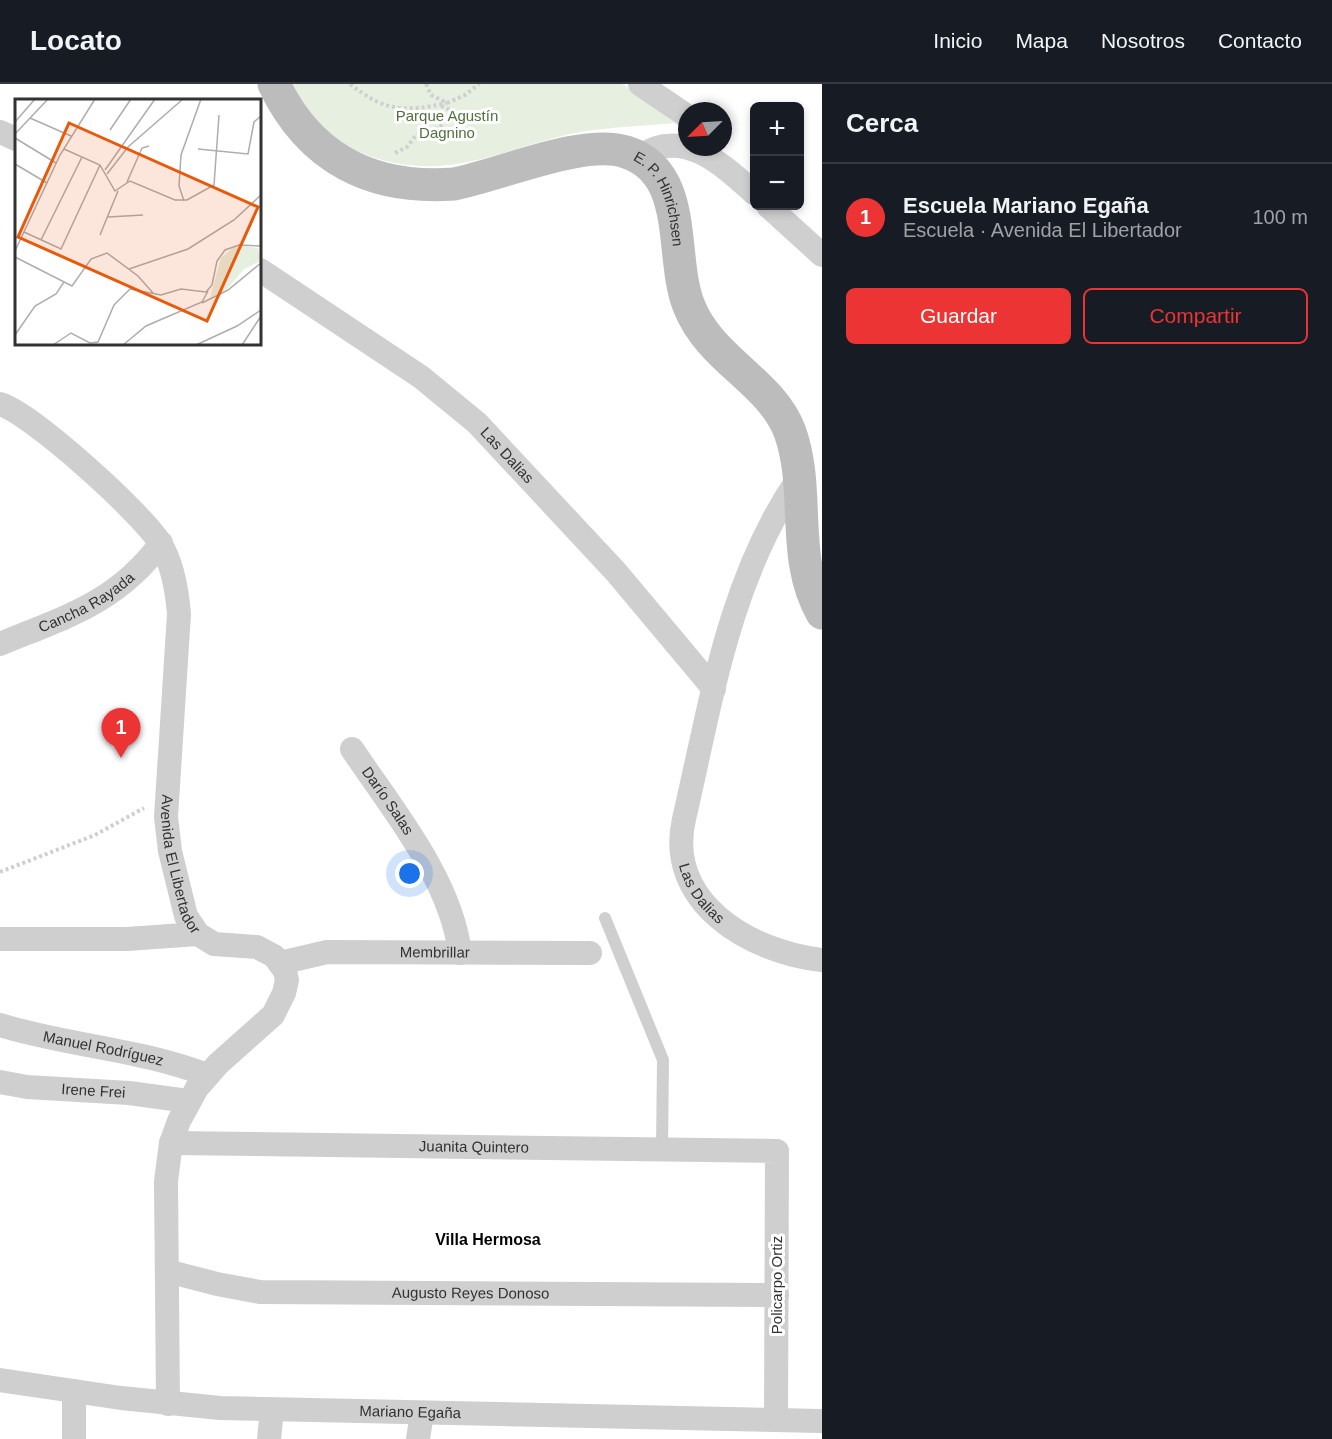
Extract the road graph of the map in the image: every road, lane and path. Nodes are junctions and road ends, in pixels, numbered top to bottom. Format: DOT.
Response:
graph roads {
  1 [pos="274,84"];
  2 [pos="350,84"];
  3 [pos="426,84"];
  4 [pos="479,84"];
  5 [pos="640,84"];
  6 [pos="447,103"];
  7 [pos="439,105"];
  8 [pos="678,110"];
  9 [pos="0,132"];
  10 [pos="15,140"];
  11 [pos="726,156"];
  12 [pos="639,157"];
  13 [pos="364,173"];
  14 [pos="750,189"];
  15 [pos="772,210"];
  16 [pos="822,255"];
  17 [pos="261,271"];
  18 [pos="0,404"];
  19 [pos="798,479"];
  20 [pos="161,543"];
  21 [pos="822,613"];
  22 [pos="0,644"];
  23 [pos="714,689"];
  24 [pos="352,749"];
  25 [pos="166,792"];
  26 [pos="0,872"];
  27 [pos="605,918"];
  28 [pos="198,934"];
  29 [pos="0,939"];
  30 [pos="460,952"];
  31 [pos="590,953"];
  32 [pos="822,960"];
  33 [pos="280,963"];
  34 [pos="0,1025"];
  35 [pos="207,1075"];
  36 [pos="0,1082"];
  37 [pos="188,1101"];
  38 [pos="171,1143"];
  39 [pos="662,1149"];
  40 [pos="777,1150"];
  41 [pos="167,1271"];
  42 [pos="777,1295"];
  43 [pos="0,1380"];
  44 [pos="74,1391"];
  45 [pos="168,1404"];
  46 [pos="272,1410"];
  47 [pos="422,1413"];
  48 [pos="776,1420"];
  49 [pos="822,1421"];
  50 [pos="747,1430"];
  51 [pos="74,1439"];
  52 [pos="269,1439"];
  53 [pos="418,1439"];
  1 -- 13 [label="street, E. P. Hinrichsen"];
  2 -- 7 [label="path"];
  3 -- 6 [label="path"];
  4 -- 6 [label="path"];
  5 -- 8 [label="street"];
  6 -- 7 [label="path"];
  7 -- 13 [label="path"];
  9 -- 10 [label="street"];
  11 -- 14 [label="street"];
  12 -- 13 [label="street, E. P. Hinrichsen"];
  12 -- 14 [label="street"];
  12 -- 19 [label="street, E. P. Hinrichsen"];
  15 -- 16 [label="street"];
  17 -- 23 [label="street, Las Dalias"];
  18 -- 20 [label="street, Avenida El Libertador"];
  19 -- 21 [label="street, E. P. Hinrichsen"];
  19 -- 23 [label="street, Las Dalias"];
  20 -- 22 [label="street, Cancha Rayada"];
  20 -- 25 [label="street, Avenida El Libertador"];
  23 -- 32 [label="street, Las Dalias"];
  24 -- 30 [label="street, Darío Salas"];
  25 -- 26 [label="path"];
  25 -- 28 [label="street, Avenida El Libertador"];
  27 -- 39 [label="lane"];
  28 -- 29 [label="street"];
  28 -- 33 [label="street, Avenida El Libertador"];
  30 -- 31 [label="street, Membrillar"];
  30 -- 33 [label="street, Membrillar"];
  33 -- 35 [label="street"];
  34 -- 35 [label="street, Manuel Rodríguez"];
  35 -- 37 [label="street"];
  36 -- 37 [label="street, Irene Frei"];
  37 -- 38 [label="street"];
  38 -- 39 [label="street, Juanita Quintero"];
  38 -- 41 [label="street"];
  39 -- 40 [label="street, Juanita Quintero"];
  40 -- 42 [label="street, Policarpo Ortiz"];
  41 -- 42 [label="street, Augusto Reyes Donoso"];
  41 -- 45 [label="street"];
  42 -- 48 [label="street, Policarpo Ortiz"];
  43 -- 44 [label="street, Mariano Egaña"];
  44 -- 45 [label="street, Mariano Egaña"];
  44 -- 51 [label="street"];
  45 -- 46 [label="street, Mariano Egaña"];
  46 -- 47 [label="street, Mariano Egaña"];
  46 -- 52 [label="street"];
  47 -- 50 [label="street, Mariano Egaña"];
  47 -- 53 [label="street"];
  48 -- 49 [label="street, Mariano Egaña"];
  48 -- 50 [label="street, Mariano Egaña"];
}
